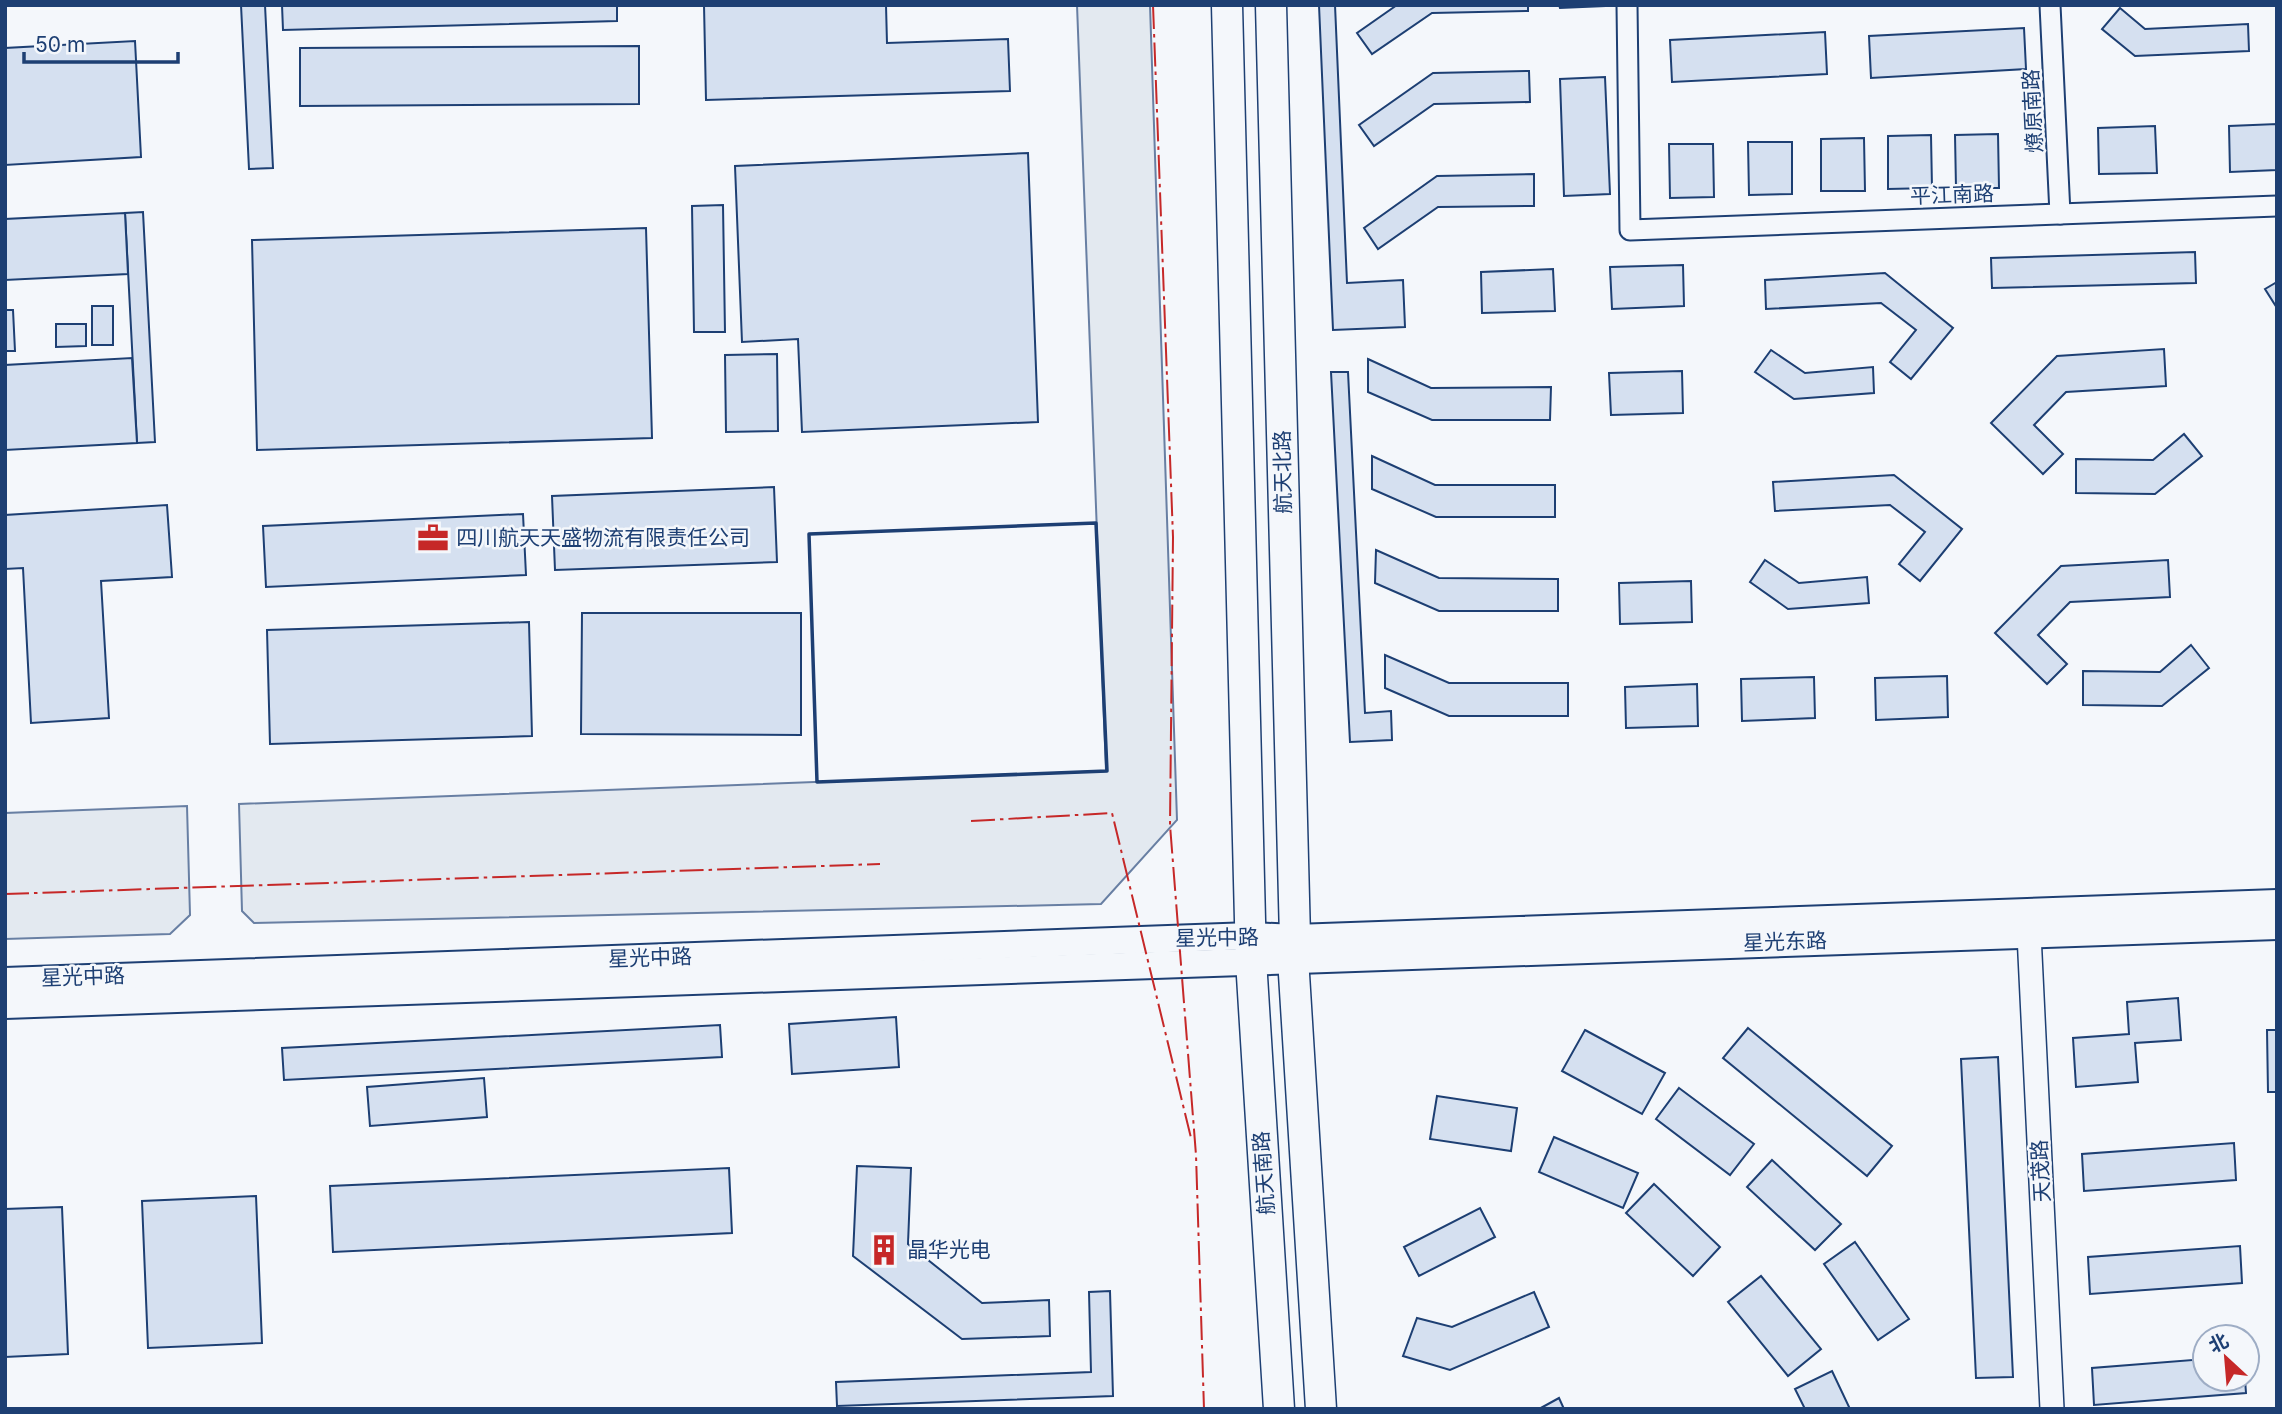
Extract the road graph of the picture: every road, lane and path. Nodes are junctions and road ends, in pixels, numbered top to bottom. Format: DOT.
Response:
graph roads {
  1 [pos="1227,5"];
  2 [pos="1272,5"];
  3 [pos="1627,5"];
  4 [pos="2050,5"];
  5 [pos="2277,206"];
  6 [pos="2060,214"];
  7 [pos="2277,902"];
  8 [pos="2277,926"];
  9 [pos="2029,934"];
  10 [pos="1251,948"];
  11 [pos="1294,948"];
  12 [pos="5,981"];
  13 [pos="5,1004"];
  14 [pos="1279,1409"];
  15 [pos="1321,1409"];
  16 [pos="2052,1409"];
  1 -- 10 [label="main road, 航天北路"];
  2 -- 11 [label="main road, 航天北路"];
  3 -- 6 [label="street, 平江南路"];
  4 -- 6 [label="street, 燎原南路"];
  5 -- 6 [label="street, 平江南路"];
  7 -- 11 [label="main road, 星光东路"];
  8 -- 9 [label="main road, 星光东路"];
  9 -- 11 [label="main road, 星光东路"];
  9 -- 16 [label="street, 天茂路"];
  10 -- 11 [label="main road, 星光中路"];
  10 -- 12 [label="main road, 星光中路"];
  10 -- 13 [label="main road, 星光中路"];
  10 -- 14 [label="main road, 航天南路"];
  11 -- 15 [label="main road, 航天南路"];
}
